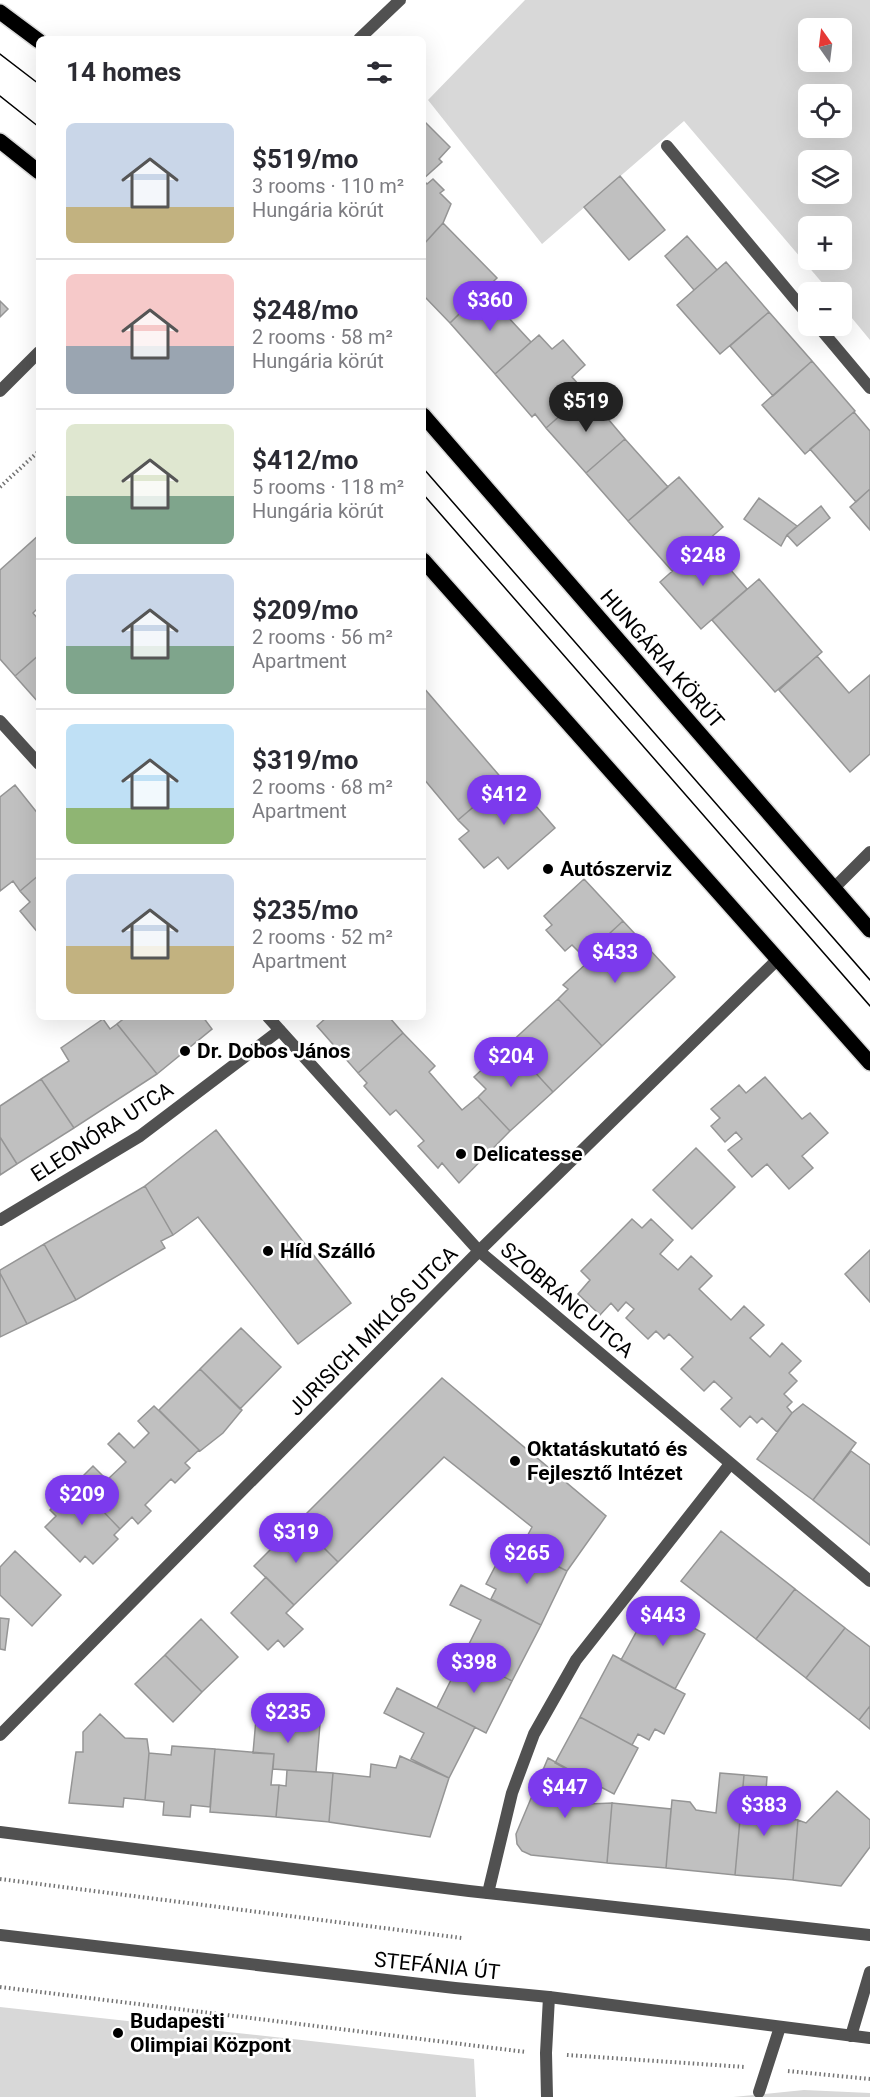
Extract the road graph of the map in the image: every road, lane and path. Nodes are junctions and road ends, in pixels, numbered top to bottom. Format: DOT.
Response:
graph roads {
  1 [pos="400,0"];
  2 [pos="0,12"];
  3 [pos="362,36"];
  4 [pos="36,39"];
  5 [pos="0,141"];
  6 [pos="667,146"];
  7 [pos="36,170"];
  8 [pos="798,303"];
  9 [pos="826,336"];
  10 [pos="36,355"];
  11 [pos="870,388"];
  12 [pos="0,391"];
  13 [pos="426,418"];
  14 [pos="36,454"];
  15 [pos="0,487"];
  16 [pos="426,563"];
  17 [pos="0,721"];
  18 [pos="36,761"];
  19 [pos="870,852"];
  20 [pos="834,888"];
  21 [pos="870,930"];
  22 [pos="778,959"];
  23 [pos="271,1020"];
  24 [pos="280,1030"];
  25 [pos="870,1063"];
  26 [pos="0,1220"];
  27 [pos="479,1251"];
  28 [pos="730,1464"];
  29 [pos="870,1581"];
  30 [pos="0,1735"];
  31 [pos="0,1832"];
  32 [pos="0,1879"];
  33 [pos="488,1893"];
  34 [pos="0,1935"];
  35 [pos="870,1935"];
  36 [pos="462,1938"];
  37 [pos="870,1972"];
  38 [pos="0,1987"];
  39 [pos="549,1997"];
  40 [pos="780,2027"];
  41 [pos="851,2036"];
  42 [pos="870,2038"];
  43 [pos="546,2053"];
  44 [pos="767,2069"];
  45 [pos="870,2079"];
  46 [pos="759,2092"];
  47 [pos="547,2097"];
  1 -- 3 [label="street"];
  2 -- 4 [label="main road"];
  5 -- 7 [label="main road"];
  6 -- 8 [label="street"];
  9 -- 11 [label="street"];
  10 -- 12 [label="street"];
  13 -- 20 [label="main road, HUNGÁRIA KÖRÚT"];
  14 -- 15 [label="path"];
  16 -- 22 [label="main road"];
  17 -- 18 [label="street"];
  19 -- 20 [label="street"];
  20 -- 21 [label="main road, HUNGÁRIA KÖRÚT"];
  22 -- 25 [label="main road"];
  22 -- 27 [label="street, JURISICH MIKLÓS UTCA"];
  23 -- 24 [label="street, SZOBRÁNC UTCA"];
  24 -- 26 [label="street, ELEONÓRA UTCA"];
  24 -- 27 [label="street, SZOBRÁNC UTCA"];
  27 -- 28 [label="street, SZOBRÁNC UTCA"];
  27 -- 30 [label="street, JURISICH MIKLÓS UTCA"];
  28 -- 29 [label="street, SZOBRÁNC UTCA"];
  28 -- 33 [label="street"];
  31 -- 33 [label="street"];
  32 -- 36 [label="path"];
  33 -- 35 [label="street"];
  34 -- 39 [label="street, STEFÁNIA ÚT"];
  37 -- 41 [label="street"];
  38 -- 43 [label="path"];
  39 -- 40 [label="street, STEFÁNIA ÚT"];
  39 -- 43 [label="street"];
  40 -- 41 [label="street, STEFÁNIA ÚT"];
  40 -- 44 [label="street"];
  41 -- 42 [label="street, STEFÁNIA ÚT"];
  43 -- 44 [label="path"];
  43 -- 47 [label="street"];
  44 -- 45 [label="path"];
  44 -- 46 [label="street"];
}
